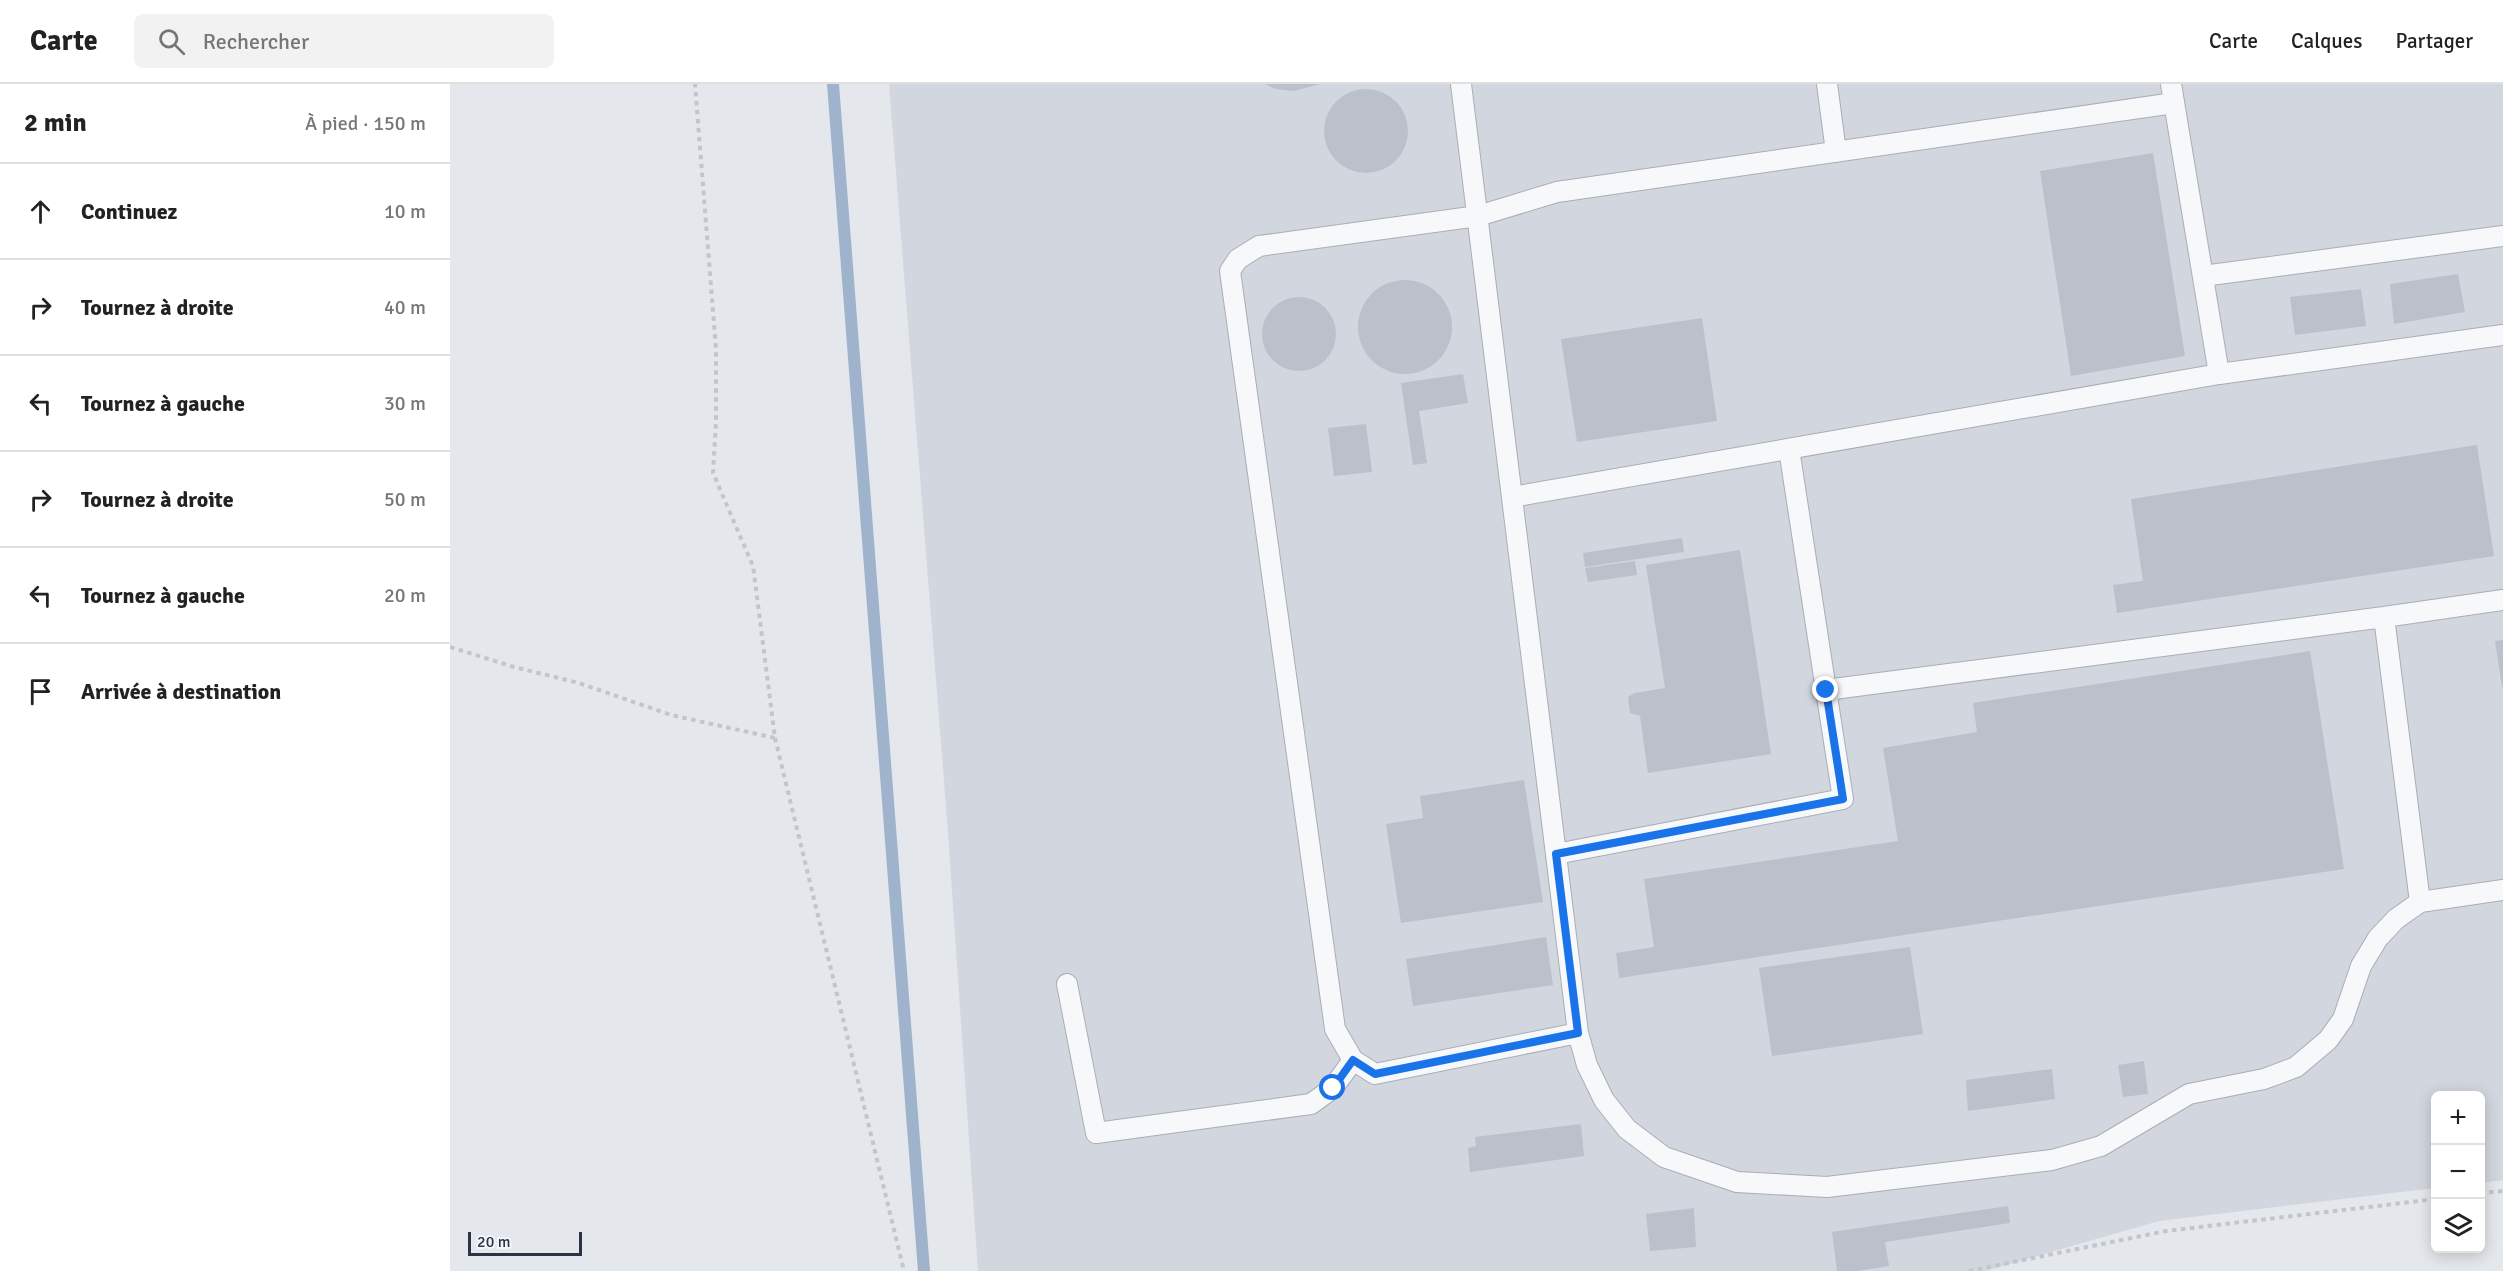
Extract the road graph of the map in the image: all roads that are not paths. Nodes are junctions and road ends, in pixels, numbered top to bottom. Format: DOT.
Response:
graph roads {
  1 [pos="1461,84"];
  2 [pos="1827,84"];
  3 [pos="2172,94"];
  4 [pos="1836,152"];
  5 [pos="1478,216"];
  6 [pos="2503,236"];
  7 [pos="2203,276"];
  8 [pos="2503,334"];
  9 [pos="2219,374"];
  10 [pos="1789,449"];
  11 [pos="1512,497"];
  12 [pos="2503,600"];
  13 [pos="2384,617"];
  14 [pos="1826,690"];
  15 [pos="1556,854"];
  16 [pos="2503,890"];
  17 [pos="2420,902"];
  18 [pos="1067,984"];
  19 [pos="1578,1033"];
  20 [pos="1353,1060"];
  1 -- 5 [label="lane"];
  2 -- 4 [label="lane"];
  3 -- 4 [label="lane"];
  3 -- 7 [label="lane"];
  4 -- 5 [label="lane"];
  5 -- 11 [label="lane"];
  5 -- 20 [label="lane"];
  6 -- 7 [label="lane"];
  7 -- 9 [label="lane"];
  8 -- 9 [label="lane"];
  9 -- 10 [label="lane"];
  10 -- 11 [label="lane"];
  10 -- 14 [label="lane"];
  11 -- 15 [label="lane"];
  12 -- 13 [label="lane"];
  13 -- 14 [label="lane"];
  13 -- 17 [label="lane"];
  14 -- 15 [label="lane"];
  15 -- 19 [label="lane"];
  16 -- 17 [label="lane"];
  17 -- 19 [label="lane"];
  18 -- 20 [label="lane"];
  19 -- 20 [label="lane"];
}
